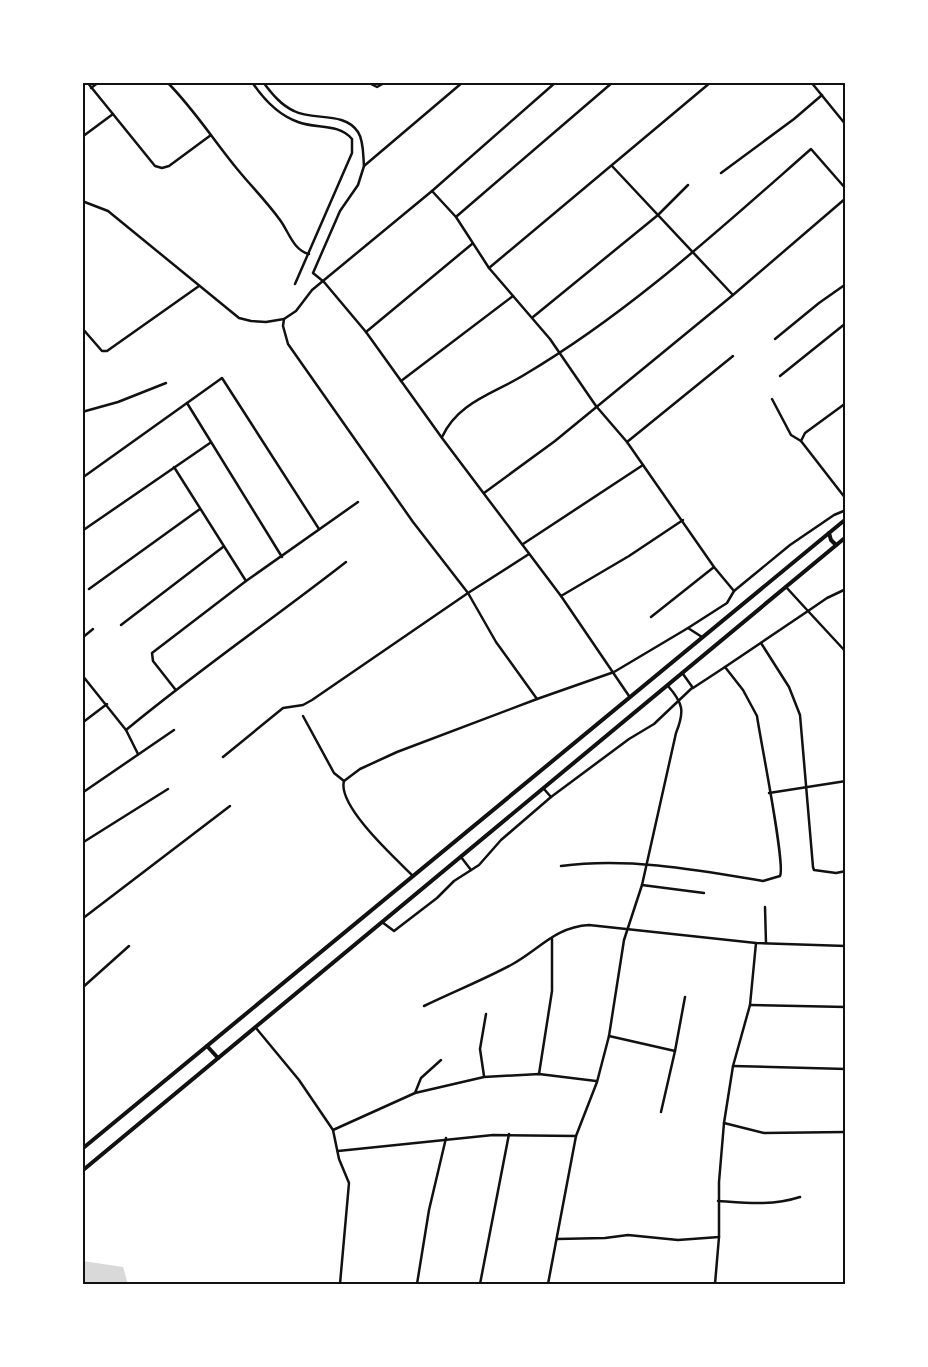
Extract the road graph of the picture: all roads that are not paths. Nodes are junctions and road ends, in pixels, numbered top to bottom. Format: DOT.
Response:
graph roads {
  1 [pos="87,82"];
  2 [pos="99,82"];
  3 [pos="167,82"];
  4 [pos="252,82"];
  5 [pos="263,82"];
  6 [pos="367,82"];
  7 [pos="386,82"];
  8 [pos="463,82"];
  9 [pos="556,82"];
  10 [pos="613,82"];
  11 [pos="711,82"];
  12 [pos="810,82"];
  13 [pos="91,88"];
  14 [pos="822,95"];
  15 [pos="113,114"];
  16 [pos="846,125"];
  17 [pos="212,135"];
  18 [pos="82,136"];
  19 [pos="364,166"];
  20 [pos="612,166"];
  21 [pos="721,173"];
  22 [pos="688,185"];
  23 [pos="846,189"];
  24 [pos="432,191"];
  25 [pos="846,198"];
  26 [pos="82,201"];
  27 [pos="658,215"];
  28 [pos="456,217"];
  29 [pos="472,244"];
  30 [pos="693,253"];
  31 [pos="309,254"];
  32 [pos="489,268"];
  33 [pos="324,282"];
  34 [pos="295,284"];
  35 [pos="846,284"];
  36 [pos="199,286"];
  37 [pos="733,295"];
  38 [pos="513,296"];
  39 [pos="533,317"];
  40 [pos="284,319"];
  41 [pos="846,323"];
  42 [pos="82,328"];
  43 [pos="366,332"];
  44 [pos="776,339"];
  45 [pos="560,354"];
  46 [pos="733,356"];
  47 [pos="780,376"];
  48 [pos="401,381"];
  49 [pos="166,383"];
  50 [pos="772,399"];
  51 [pos="187,403"];
  52 [pos="846,403"];
  53 [pos="596,406"];
  54 [pos="82,412"];
  55 [pos="442,438"];
  56 [pos="801,441"];
  57 [pos="627,442"];
  58 [pos="210,443"];
  59 [pos="643,466"];
  60 [pos="174,467"];
  61 [pos="82,478"];
  62 [pos="484,493"];
  63 [pos="846,499"];
  64 [pos="358,502"];
  65 [pos="200,508"];
  66 [pos="846,510"];
  67 [pos="846,519"];
  68 [pos="683,520"];
  69 [pos="319,529"];
  70 [pos="82,531"];
  71 [pos="829,533"];
  72 [pos="846,537"];
  73 [pos="522,544"];
  74 [pos="836,545"];
  75 [pos="223,547"];
  76 [pos="529,554"];
  77 [pos="282,556"];
  78 [pos="346,562"];
  79 [pos="714,567"];
  80 [pos="246,582"];
  81 [pos="786,587"];
  82 [pos="89,589"];
  83 [pos="846,589"];
  84 [pos="734,591"];
  85 [pos="468,593"];
  86 [pos="561,596"];
  87 [pos="808,611"];
  88 [pos="651,618"];
  89 [pos="121,625"];
  90 [pos="688,628"];
  91 [pos="93,629"];
  92 [pos="702,637"];
  93 [pos="82,638"];
  94 [pos="761,643"];
  95 [pos="845,650"];
  96 [pos="725,667"];
  97 [pos="614,672"];
  98 [pos="683,674"];
  99 [pos="82,675"];
  100 [pos="668,686"];
  101 [pos="693,688"];
  102 [pos="175,689"];
  103 [pos="629,696"];
  104 [pos="537,699"];
  105 [pos="680,700"];
  106 [pos="107,704"];
  107 [pos="302,716"];
  108 [pos="82,723"];
  109 [pos="126,730"];
  110 [pos="174,730"];
  111 [pos="138,754"];
  112 [pos="222,757"];
  113 [pos="344,781"];
  114 [pos="846,781"];
  115 [pos="807,787"];
  116 [pos="543,788"];
  117 [pos="168,789"];
  118 [pos="82,793"];
  119 [pos="770,793"];
  120 [pos="551,797"];
  121 [pos="230,806"];
  122 [pos="82,843"];
  123 [pos="461,857"];
  124 [pos="646,865"];
  125 [pos="561,866"];
  126 [pos="471,870"];
  127 [pos="846,871"];
  128 [pos="413,876"];
  129 [pos="642,885"];
  130 [pos="704,893"];
  131 [pos="765,907"];
  132 [pos="82,919"];
  133 [pos="382,922"];
  134 [pos="627,929"];
  135 [pos="552,938"];
  136 [pos="756,943"];
  137 [pos="766,943"];
  138 [pos="129,946"];
  139 [pos="846,946"];
  140 [pos="82,988"];
  141 [pos="685,997"];
  142 [pos="750,1005"];
  143 [pos="424,1006"];
  144 [pos="846,1007"];
  145 [pos="486,1014"];
  146 [pos="256,1028"];
  147 [pos="609,1036"];
  148 [pos="207,1046"];
  149 [pos="675,1051"];
  150 [pos="218,1058"];
  151 [pos="441,1060"];
  152 [pos="733,1066"];
  153 [pos="846,1068"];
  154 [pos="540,1074"];
  155 [pos="484,1077"];
  156 [pos="597,1082"];
  157 [pos="415,1093"];
  158 [pos="661,1112"];
  159 [pos="724,1123"];
  160 [pos="333,1130"];
  161 [pos="846,1132"];
  162 [pos="509,1134"];
  163 [pos="576,1136"];
  164 [pos="446,1138"];
  165 [pos="82,1149"];
  166 [pos="338,1151"];
  167 [pos="82,1171"];
  168 [pos="800,1197"];
  169 [pos="718,1201"];
  170 [pos="719,1237"];
  171 [pos="557,1239"];
  172 [pos="340,1284"];
  173 [pos="417,1284"];
  174 [pos="480,1284"];
  175 [pos="548,1284"];
  176 [pos="715,1284"];
  1 -- 13 [label="street"];
  2 -- 13 [label="street"];
  3 -- 17 [label="street"];
  4 -- 31 [label="street"];
  5 -- 19 [label="street"];
  6 -- 7 [label="street"];
  8 -- 19 [label="street"];
  9 -- 24 [label="street"];
  10 -- 28 [label="street"];
  11 -- 20 [label="street"];
  12 -- 14 [label="street"];
  13 -- 15 [label="street"];
  14 -- 16 [label="street"];
  14 -- 21 [label="street"];
  15 -- 17 [label="street"];
  15 -- 18 [label="street"];
  17 -- 31 [label="street"];
  19 -- 33 [label="street"];
  20 -- 27 [label="street"];
  20 -- 32 [label="street"];
  22 -- 27 [label="street"];
  23 -- 30 [label="street"];
  24 -- 28 [label="street"];
  24 -- 33 [label="street"];
  25 -- 37 [label="street"];
  26 -- 36 [label="street"];
  27 -- 30 [label="street"];
  27 -- 39 [label="street"];
  28 -- 29 [label="street"];
  29 -- 32 [label="street"];
  29 -- 43 [label="street"];
  30 -- 37 [label="street"];
  30 -- 45 [label="street"];
  31 -- 34 [label="street"];
  32 -- 38 [label="street"];
  33 -- 40 [label="street"];
  33 -- 43 [label="street"];
  35 -- 44 [label="street"];
  36 -- 40 [label="street"];
  36 -- 42 [label="street"];
  37 -- 53 [label="street"];
  38 -- 39 [label="street"];
  38 -- 48 [label="street"];
  39 -- 45 [label="street"];
  40 -- 85 [label="street"];
  41 -- 47 [label="street"];
  43 -- 48 [label="street"];
  45 -- 53 [label="street"];
  45 -- 55 [label="street"];
  46 -- 57 [label="street"];
  48 -- 55 [label="street"];
  49 -- 54 [label="street"];
  50 -- 56 [label="street"];
  51 -- 58 [label="street"];
  51 -- 61 [label="street"];
  51 -- 69 [label="street"];
  52 -- 56 [label="street"];
  53 -- 57 [label="street"];
  53 -- 62 [label="street"];
  55 -- 62 [label="street"];
  56 -- 63 [label="street"];
  57 -- 59 [label="street"];
  58 -- 60 [label="street"];
  58 -- 77 [label="street"];
  59 -- 68 [label="street"];
  59 -- 73 [label="street"];
  60 -- 65 [label="street"];
  60 -- 70 [label="street"];
  62 -- 73 [label="street"];
  64 -- 69 [label="street"];
  65 -- 75 [label="street"];
  65 -- 82 [label="street"];
  66 -- 84 [label="street"];
  67 -- 71 [label="highway"];
  68 -- 79 [label="street"];
  68 -- 86 [label="street"];
  69 -- 77 [label="street"];
  71 -- 74 [label="highway"];
  71 -- 92 [label="highway"];
  72 -- 74 [label="highway"];
  73 -- 76 [label="street"];
  74 -- 81 [label="highway"];
  75 -- 80 [label="street"];
  75 -- 89 [label="street"];
  76 -- 85 [label="street"];
  76 -- 86 [label="street"];
  77 -- 80 [label="street"];
  78 -- 102 [label="street"];
  79 -- 84 [label="street"];
  79 -- 88 [label="street"];
  80 -- 102 [label="street"];
  81 -- 87 [label="street"];
  81 -- 98 [label="highway"];
  83 -- 87 [label="street"];
  84 -- 90 [label="street"];
  85 -- 104 [label="street"];
  85 -- 112 [label="street"];
  86 -- 97 [label="street"];
  87 -- 94 [label="street"];
  87 -- 95 [label="street"];
  90 -- 92 [label="street"];
  90 -- 97 [label="street"];
  91 -- 93 [label="street"];
  92 -- 103 [label="highway"];
  94 -- 96 [label="street"];
  94 -- 115 [label="street"];
  96 -- 101 [label="street"];
  96 -- 119 [label="street"];
  97 -- 103 [label="street"];
  97 -- 104 [label="street"];
  98 -- 100 [label="highway"];
  98 -- 101 [label="street"];
  99 -- 106 [label="street"];
  100 -- 105 [label="street"];
  100 -- 116 [label="highway"];
  101 -- 105 [label="street"];
  102 -- 109 [label="street"];
  103 -- 128 [label="highway"];
  104 -- 113 [label="street"];
  105 -- 120 [label="street"];
  105 -- 124 [label="street"];
  106 -- 108 [label="street"];
  106 -- 109 [label="street"];
  107 -- 113 [label="street"];
  109 -- 111 [label="street"];
  110 -- 111 [label="street"];
  111 -- 118 [label="street"];
  113 -- 128 [label="street"];
  114 -- 115 [label="street"];
  115 -- 119 [label="street"];
  115 -- 127 [label="street"];
  116 -- 120 [label="street"];
  116 -- 123 [label="highway"];
  117 -- 122 [label="street"];
  119 -- 124 [label="street"];
  120 -- 126 [label="street"];
  121 -- 132 [label="street"];
  123 -- 126 [label="street"];
  123 -- 133 [label="highway"];
  124 -- 125 [label="street"];
  124 -- 129 [label="street"];
  126 -- 133 [label="street"];
  128 -- 148 [label="highway"];
  129 -- 130 [label="street"];
  129 -- 134 [label="street"];
  131 -- 137 [label="street"];
  133 -- 146 [label="highway"];
  134 -- 135 [label="street"];
  134 -- 136 [label="street"];
  134 -- 147 [label="street"];
  135 -- 143 [label="street"];
  135 -- 154 [label="street"];
  136 -- 137 [label="street"];
  136 -- 142 [label="street"];
  137 -- 139 [label="street"];
  138 -- 140 [label="street"];
  141 -- 149 [label="street"];
  142 -- 144 [label="street"];
  142 -- 152 [label="street"];
  145 -- 155 [label="street"];
  146 -- 150 [label="highway"];
  146 -- 160 [label="street"];
  147 -- 149 [label="street"];
  147 -- 156 [label="street"];
  148 -- 150 [label="highway"];
  148 -- 165 [label="highway"];
  149 -- 158 [label="street"];
  150 -- 167 [label="highway"];
  151 -- 157 [label="street"];
  152 -- 153 [label="street"];
  152 -- 159 [label="street"];
  154 -- 155 [label="street"];
  154 -- 156 [label="street"];
  155 -- 157 [label="street"];
  156 -- 163 [label="street"];
  157 -- 160 [label="street"];
  159 -- 161 [label="street"];
  159 -- 169 [label="street"];
  160 -- 166 [label="street"];
  162 -- 163 [label="street"];
  162 -- 164 [label="street"];
  162 -- 174 [label="street"];
  163 -- 171 [label="street"];
  164 -- 166 [label="street"];
  164 -- 173 [label="street"];
  166 -- 172 [label="street"];
  168 -- 169 [label="street"];
  169 -- 170 [label="street"];
  170 -- 171 [label="street"];
  170 -- 176 [label="street"];
  171 -- 175 [label="street"];
}
